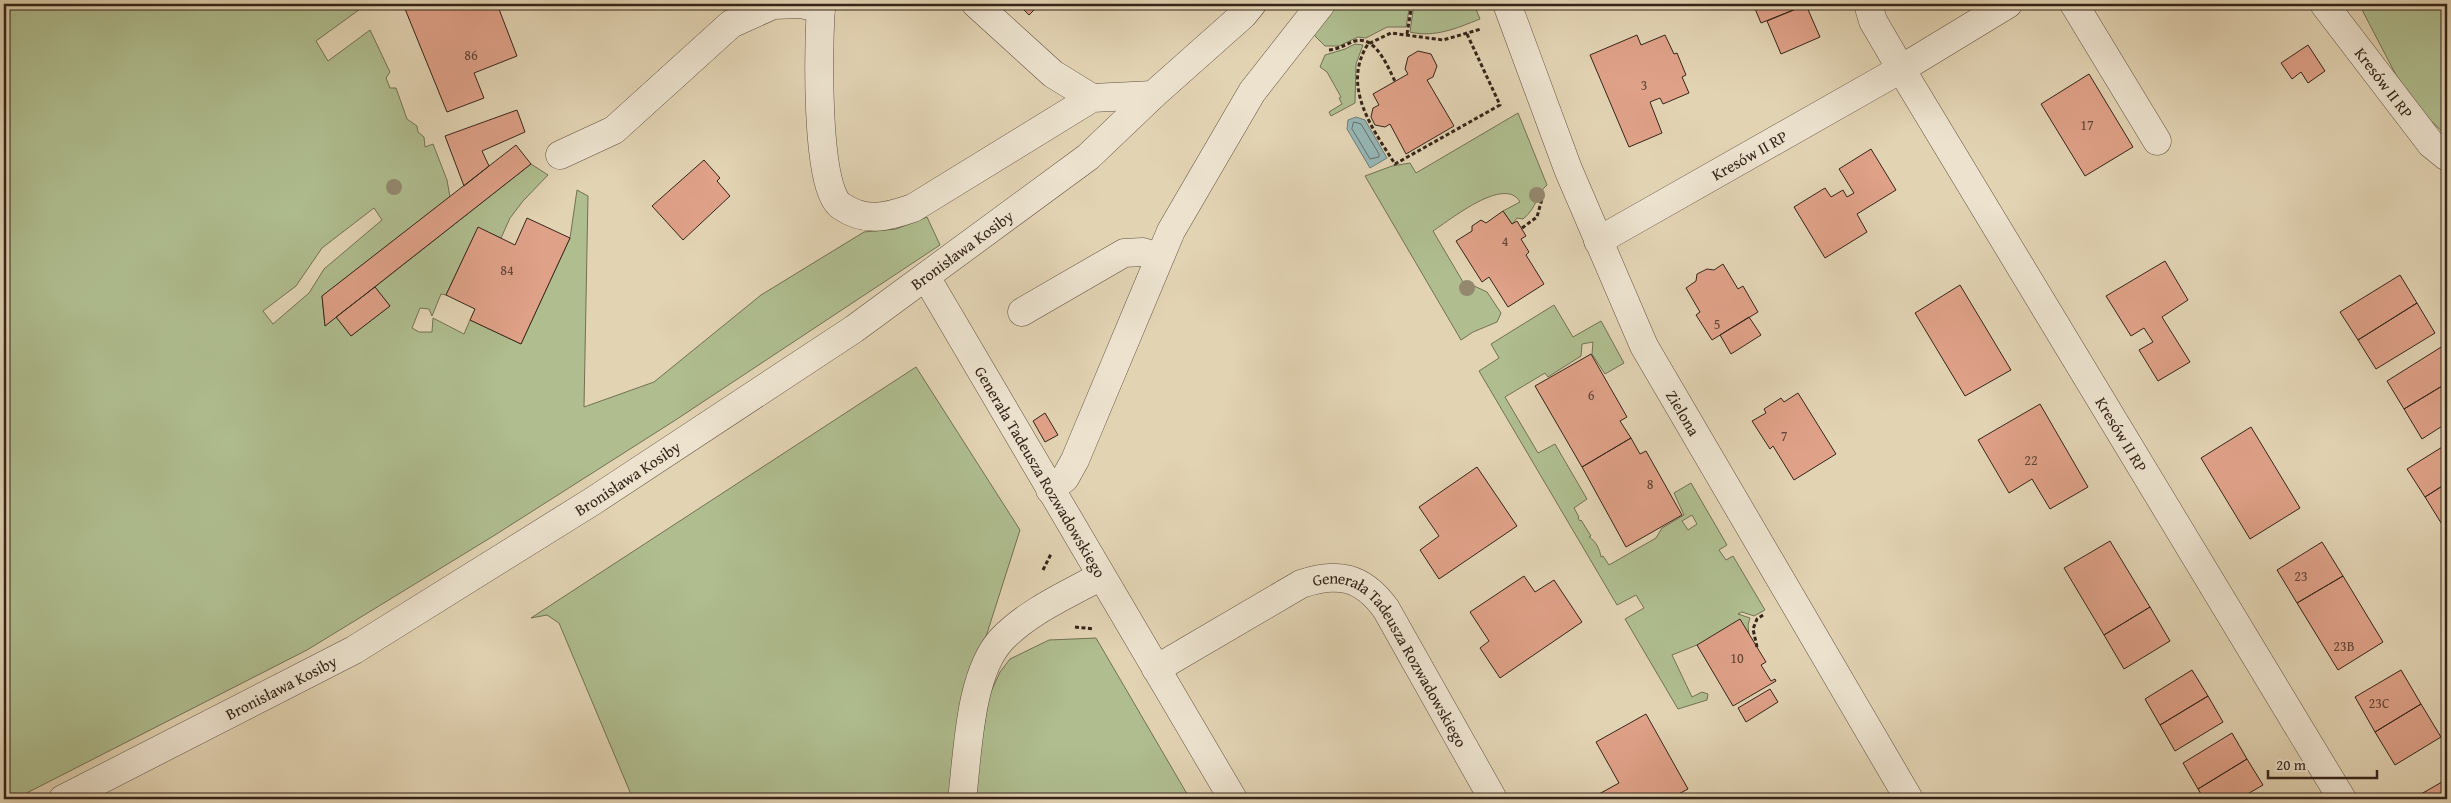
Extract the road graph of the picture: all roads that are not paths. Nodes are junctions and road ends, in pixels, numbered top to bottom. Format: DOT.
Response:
graph roads {
  1 [pos="976,4"];
  2 [pos="1252,4"];
  3 [pos="1321,4"];
  4 [pos="1507,4"];
  5 [pos="1868,4"];
  6 [pos="2008,4"];
  7 [pos="2074,4"];
  8 [pos="2324,4"];
  9 [pos="821,7"];
  10 [pos="1901,70"];
  11 [pos="1153,95"];
  12 [pos="1092,98"];
  13 [pos="2157,141"];
  14 [pos="560,155"];
  15 [pos="2447,157"];
  16 [pos="1598,241"];
  17 [pos="1160,256"];
  18 [pos="926,277"];
  19 [pos="1022,312"];
  20 [pos="1050,490"];
  21 [pos="1101,576"];
  22 [pos="1156,669"];
  23 [pos="63,799"];
  24 [pos="962,799"];
  25 [pos="1233,799"];
  26 [pos="1493,799"];
  27 [pos="1909,799"];
  28 [pos="2342,799"];
  1 -- 12 [label="street"];
  2 -- 11 [label="street, Bronisława Kosiby"];
  3 -- 17 [label="street"];
  4 -- 16 [label="street, Zielona"];
  5 -- 10 [label="street, Kresów II RP"];
  6 -- 10 [label="street, Kresów II RP"];
  7 -- 13 [label="street"];
  8 -- 15 [label="street, Kresów II RP"];
  9 -- 12 [label="street"];
  9 -- 14 [label="street"];
  10 -- 16 [label="street, Kresów II RP"];
  10 -- 28 [label="street, Kresów II RP"];
  11 -- 12 [label="street"];
  11 -- 18 [label="street, Bronisława Kosiby"];
  16 -- 27 [label="street, Zielona"];
  17 -- 19 [label="street"];
  17 -- 20 [label="street"];
  18 -- 20 [label="street, Generała Tadeusza Rozwadowskiego"];
  18 -- 23 [label="street, Bronisława Kosiby"];
  20 -- 21 [label="street, Generała Tadeusza Rozwadowskiego"];
  21 -- 22 [label="street, Generała Tadeusza Rozwadowskiego"];
  21 -- 24 [label="street"];
  22 -- 25 [label="street, Generała Tadeusza Rozwadowskiego"];
  22 -- 26 [label="street, Generała Tadeusza Rozwadowskiego"];
}
